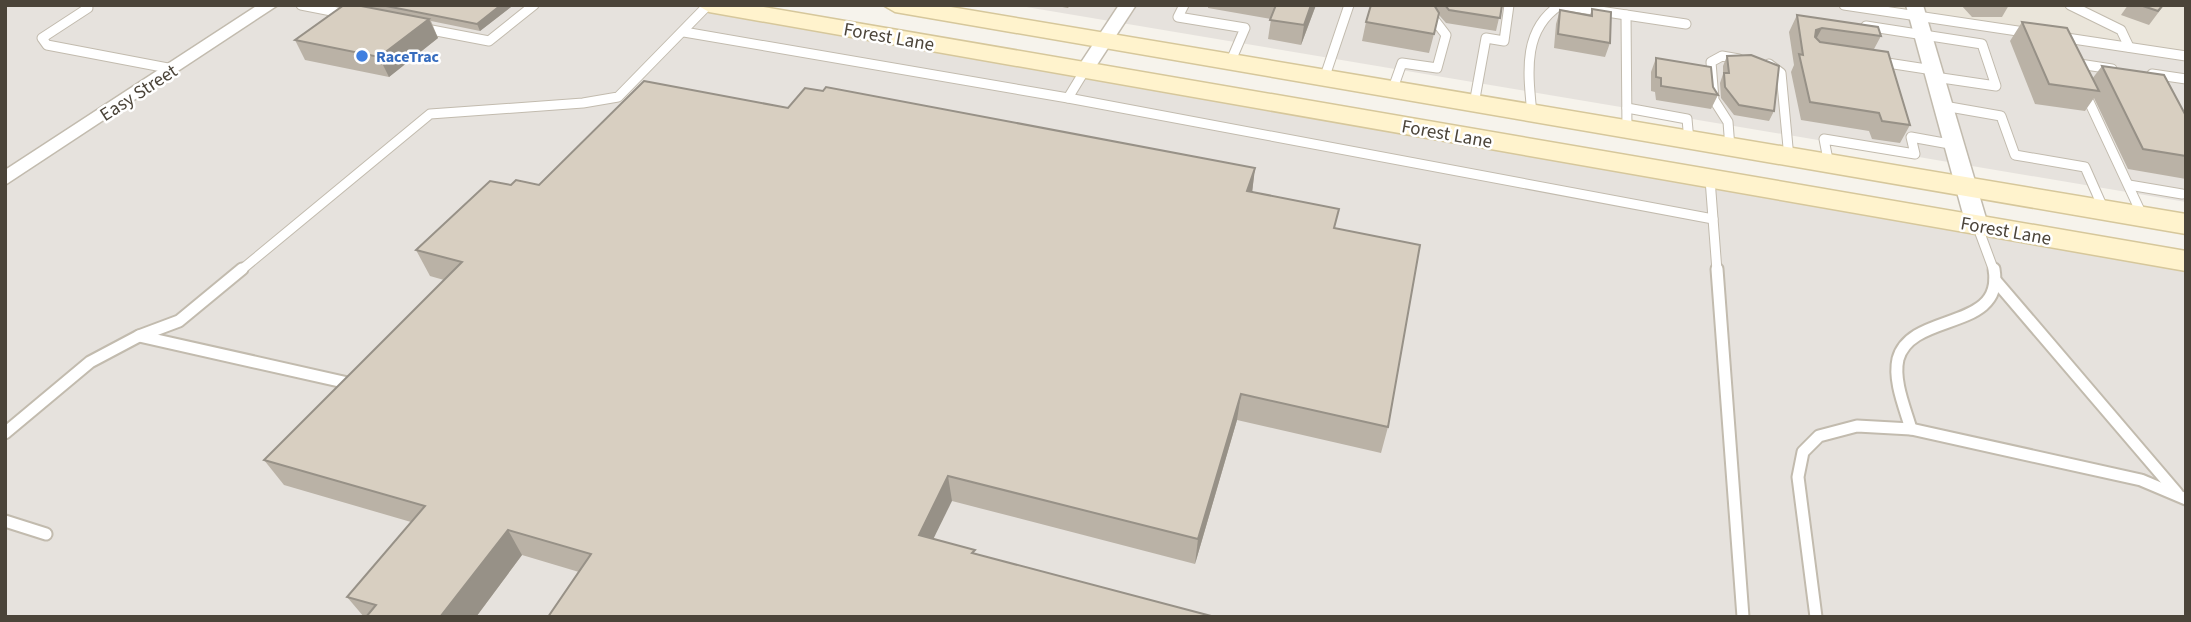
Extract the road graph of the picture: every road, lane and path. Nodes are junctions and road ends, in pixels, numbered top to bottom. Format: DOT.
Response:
graph roads {
  1 [pos="271,5"];
  2 [pos="302,5"];
  3 [pos="534,5"];
  4 [pos="709,5"];
  5 [pos="895,5"];
  6 [pos="1128,5"];
  7 [pos="1184,5"];
  8 [pos="1349,5"];
  9 [pos="1423,5"];
  10 [pos="1509,5"];
  11 [pos="1560,5"];
  12 [pos="1844,5"];
  13 [pos="2070,5"];
  14 [pos="88,8"];
  15 [pos="1626,15"];
  16 [pos="355,16"];
  17 [pos="1918,19"];
  18 [pos="1686,24"];
  19 [pos="1860,25"];
  20 [pos="408,26"];
  21 [pos="684,32"];
  22 [pos="1106,43"];
  23 [pos="2129,47"];
  24 [pos="2064,50"];
  25 [pos="2186,55"];
  26 [pos="1746,60"];
  27 [pos="1875,61"];
  28 [pos="1758,62"];
  29 [pos="1230,63"];
  30 [pos="173,69"];
  31 [pos="1085,70"];
  32 [pos="2121,70"];
  33 [pos="1934,74"];
  34 [pos="2076,74"];
  35 [pos="2147,74"];
  36 [pos="1324,79"];
  37 [pos="2186,79"];
  38 [pos="2081,85"];
  39 [pos="1392,90"];
  40 [pos="1068,98"];
  41 [pos="1474,104"];
  42 [pos="1944,106"];
  43 [pos="1532,114"];
  44 [pos="1627,119"];
  45 [pos="1955,145"];
  46 [pos="1529,147"];
  47 [pos="1730,148"];
  48 [pos="1887,149"];
  49 [pos="1789,158"];
  50 [pos="1829,164"];
  51 [pos="1894,175"];
  52 [pos="5,179"];
  53 [pos="1710,179"];
  54 [pos="2129,185"];
  55 [pos="1967,188"];
  56 [pos="2182,194"];
  57 [pos="2104,210"];
  58 [pos="2143,217"];
  59 [pos="1713,219"];
  60 [pos="2186,223"];
  61 [pos="1977,225"];
  62 [pos="2186,261"];
  63 [pos="1995,280"];
  64 [pos="139,337"];
  65 [pos="348,383"];
  66 [pos="1911,429"];
  67 [pos="5,433"];
  68 [pos="2182,497"];
  69 [pos="5,521"];
  70 [pos="46,534"];
  71 [pos="1743,617"];
  72 [pos="1816,617"];
  1 -- 30 [label="street, Easy Street"];
  2 -- 16 [label="lane"];
  3 -- 20 [label="lane"];
  4 -- 21 [label="lane"];
  4 -- 31 [label="main road, Forest Lane"];
  5 -- 22 [label="main road, Forest Lane"];
  6 -- 22 [label="street"];
  7 -- 29 [label="lane"];
  8 -- 36 [label="lane"];
  9 -- 39 [label="lane"];
  10 -- 41 [label="lane"];
  11 -- 15 [label="lane"];
  11 -- 43 [label="lane"];
  12 -- 17 [label="lane"];
  13 -- 23 [label="lane"];
  14 -- 30 [label="lane"];
  15 -- 18 [label="lane"];
  15 -- 44 [label="lane"];
  17 -- 19 [label="lane"];
  17 -- 24 [label="lane"];
  17 -- 33 [label="street"];
  17 -- 33 [label="lane"];
  21 -- 40 [label="lane"];
  21 -- 64 [label="lane"];
  22 -- 29 [label="main road, Forest Lane"];
  22 -- 31 [label="street"];
  23 -- 24 [label="lane"];
  23 -- 25 [label="lane"];
  24 -- 32 [label="lane"];
  24 -- 34 [label="lane"];
  26 -- 47 [label="lane"];
  27 -- 33 [label="lane"];
  28 -- 49 [label="lane"];
  29 -- 36 [label="main road, Forest Lane"];
  30 -- 52 [label="street, Easy Street"];
  31 -- 40 [label="lane"];
  31 -- 46 [label="main road, Forest Lane"];
  33 -- 42 [label="street"];
  35 -- 37 [label="lane"];
  36 -- 39 [label="main road, Forest Lane"];
  38 -- 54 [label="lane"];
  39 -- 41 [label="main road, Forest Lane"];
  40 -- 59 [label="lane"];
  41 -- 43 [label="main road, Forest Lane"];
  42 -- 45 [label="street"];
  42 -- 57 [label="lane"];
  43 -- 44 [label="main road, Forest Lane"];
  43 -- 46 [label="main road"];
  44 -- 47 [label="main road, Forest Lane"];
  45 -- 48 [label="lane"];
  45 -- 55 [label="street"];
  46 -- 53 [label="main road, Forest Lane"];
  47 -- 49 [label="main road, Forest Lane"];
  48 -- 50 [label="lane"];
  48 -- 51 [label="lane"];
  49 -- 50 [label="main road, Forest Lane"];
  50 -- 51 [label="main road, Forest Lane"];
  51 -- 55 [label="main road, Forest Lane"];
  53 -- 59 [label="lane"];
  53 -- 61 [label="main road, Forest Lane"];
  54 -- 56 [label="lane"];
  54 -- 58 [label="lane"];
  55 -- 57 [label="main road, Forest Lane"];
  55 -- 61 [label="street"];
  57 -- 58 [label="main road, Forest Lane"];
  58 -- 60 [label="main road, Forest Lane"];
  59 -- 71 [label="lane"];
  61 -- 62 [label="main road, Forest Lane"];
  61 -- 63 [label="lane"];
  63 -- 66 [label="lane"];
  63 -- 68 [label="lane"];
  64 -- 65 [label="lane"];
  64 -- 67 [label="lane"];
  66 -- 68 [label="lane"];
  66 -- 72 [label="lane"];
  69 -- 70 [label="lane"];
}
